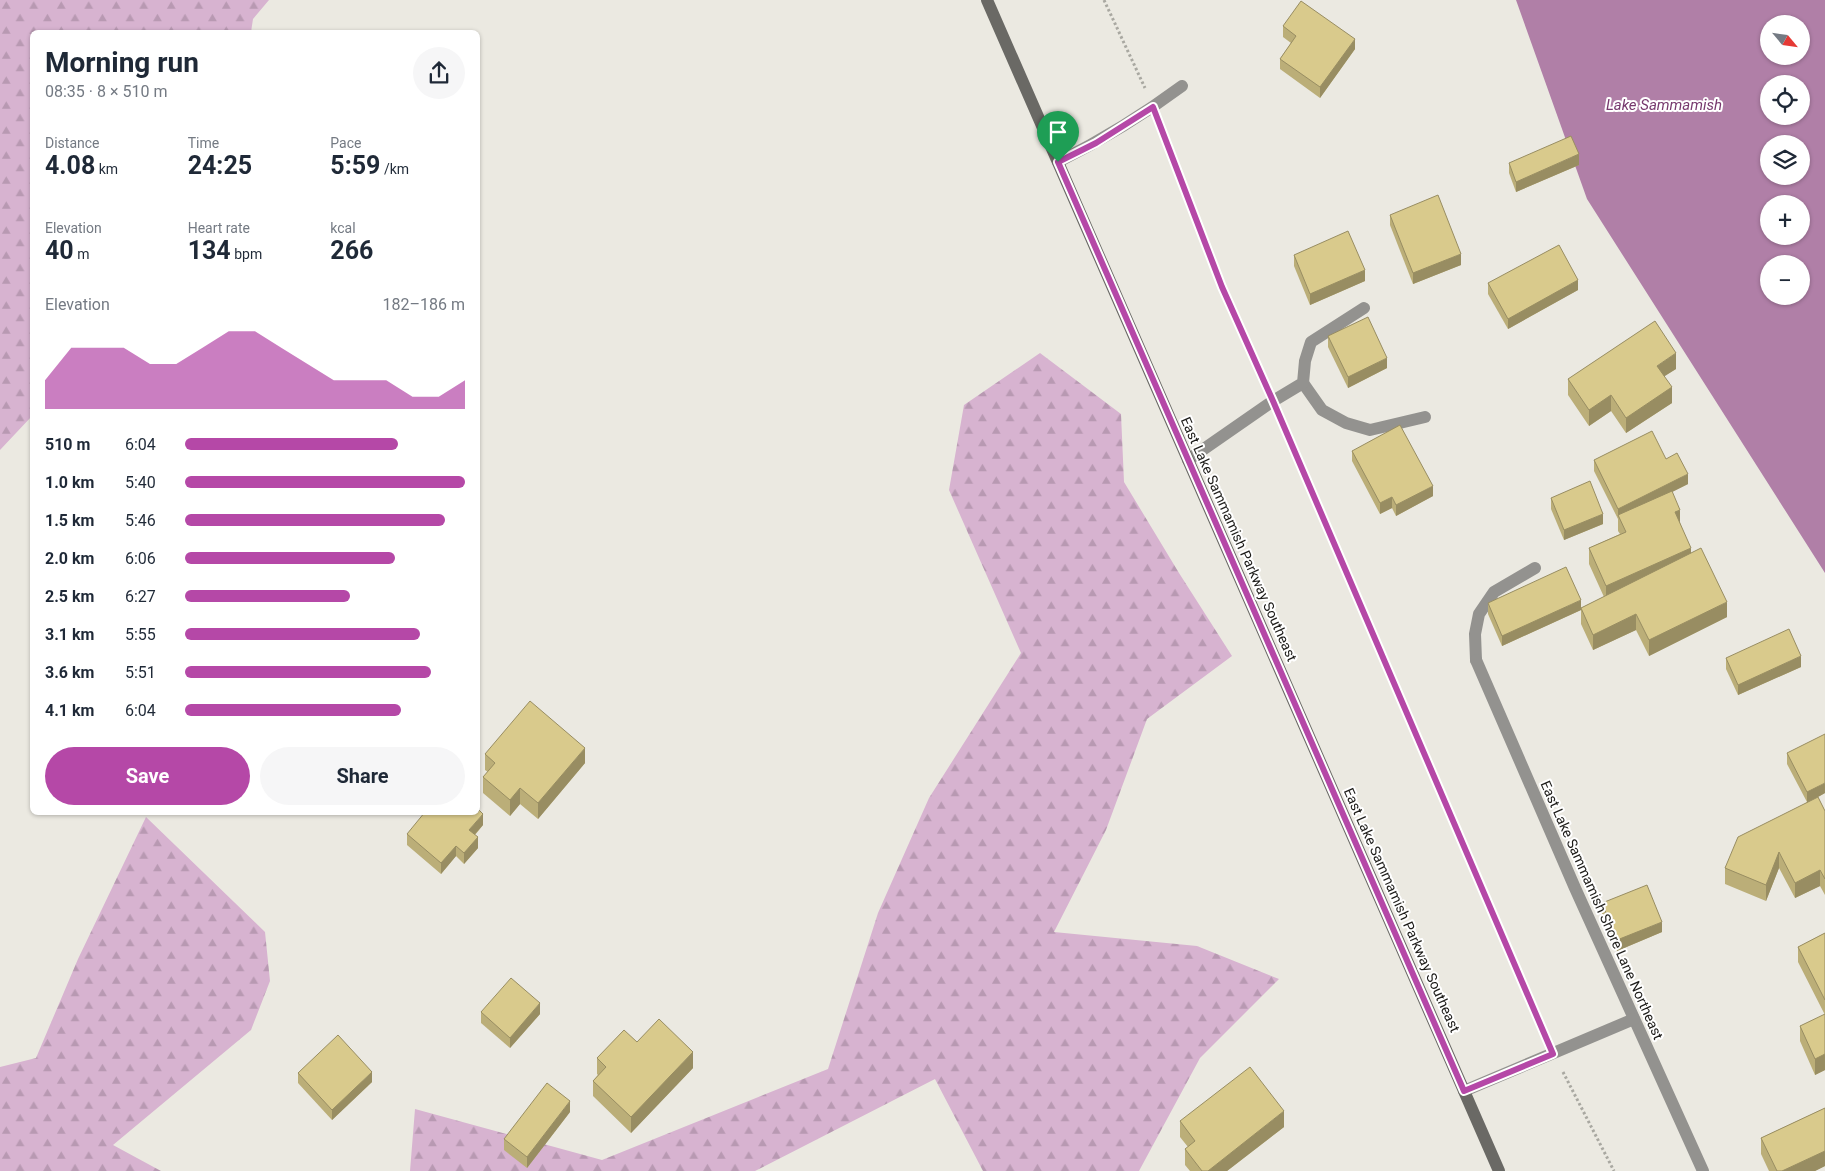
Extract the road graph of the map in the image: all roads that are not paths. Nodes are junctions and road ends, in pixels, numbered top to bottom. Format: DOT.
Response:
graph roads {
  1 [pos="987,0"];
  2 [pos="1182,86"];
  3 [pos="1058,162"];
  4 [pos="1364,308"];
  5 [pos="1303,383"];
  6 [pos="1425,417"];
  7 [pos="1188,460"];
  8 [pos="1535,568"];
  9 [pos="1634,1019"];
  10 [pos="1464,1091"];
  11 [pos="1499,1171"];
  12 [pos="1703,1171"];
  1 -- 3 [label="main road, East Lake Sammamish Parkway Southeast"];
  2 -- 3 [label="street"];
  3 -- 7 [label="main road, East Lake Sammamish Parkway Southeast"];
  4 -- 5 [label="street"];
  5 -- 6 [label="street"];
  5 -- 7 [label="street"];
  7 -- 10 [label="main road, East Lake Sammamish Parkway Southeast"];
  8 -- 9 [label="street, East Lake Sammamish Shore Lane Northeast"];
  9 -- 10 [label="street"];
  9 -- 12 [label="street, East Lake Sammamish Shore Lane Northeast"];
  10 -- 11 [label="main road, East Lake Sammamish Parkway Southeast"];
}
